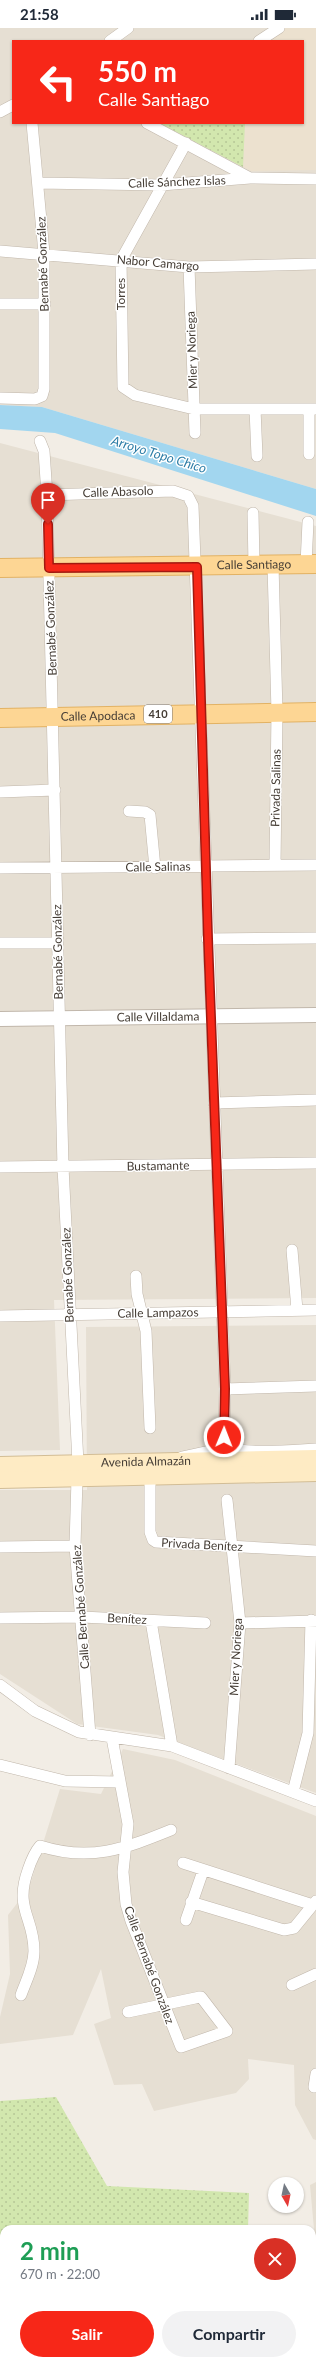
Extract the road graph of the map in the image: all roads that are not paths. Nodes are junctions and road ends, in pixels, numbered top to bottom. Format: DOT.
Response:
graph roads {
  1 [pos="128,28"];
  2 [pos="279,28"];
  3 [pos="111,40"];
  4 [pos="261,40"];
  5 [pos="12,106"];
  6 [pos="0,112"];
  7 [pos="32,124"];
  8 [pos="149,124"];
  9 [pos="186,142"];
  10 [pos="250,178"];
  11 [pos="316,179"];
  12 [pos="38,182"];
  13 [pos="161,185"];
  14 [pos="0,251"];
  15 [pos="44,254"];
  16 [pos="121,260"];
  17 [pos="316,264"];
  18 [pos="189,267"];
  19 [pos="0,304"];
  20 [pos="45,304"];
  21 [pos="0,398"];
  22 [pos="194,409"];
  23 [pos="255,409"];
  24 [pos="312,409"];
  25 [pos="195,433"];
  26 [pos="40,441"];
  27 [pos="309,454"];
  28 [pos="257,456"];
  29 [pos="47,495"];
  30 [pos="253,513"];
  31 [pos="308,522"];
  32 [pos="311,564"];
  33 [pos="254,565"];
  34 [pos="273,565"];
  35 [pos="197,567"];
  36 [pos="0,568"];
  37 [pos="49,568"];
  38 [pos="277,712"];
  39 [pos="316,712"];
  40 [pos="202,713"];
  41 [pos="53,717"];
  42 [pos="0,718"];
  43 [pos="55,790"];
  44 [pos="0,792"];
  45 [pos="129,811"];
  46 [pos="275,864"];
  47 [pos="206,866"];
  48 [pos="316,866"];
  49 [pos="0,868"];
  50 [pos="57,868"];
  51 [pos="155,868"];
  52 [pos="316,938"];
  53 [pos="208,939"];
  54 [pos="0,943"];
  55 [pos="57,943"];
  56 [pos="316,1015"];
  57 [pos="212,1016"];
  58 [pos="59,1018"];
  59 [pos="0,1019"];
  60 [pos="316,1100"];
  61 [pos="214,1103"];
  62 [pos="316,1163"];
  63 [pos="217,1165"];
  64 [pos="0,1167"];
  65 [pos="63,1167"];
  66 [pos="292,1250"];
  67 [pos="136,1276"];
  68 [pos="297,1310"];
  69 [pos="316,1310"];
  70 [pos="142,1313"];
  71 [pos="221,1313"];
  72 [pos="69,1314"];
  73 [pos="0,1316"];
  74 [pos="316,1386"];
  75 [pos="225,1389"];
  76 [pos="150,1428"];
  77 [pos="226,1442"];
  78 [pos="316,1449"];
  79 [pos="316,1458"];
  80 [pos="170,1461"];
  81 [pos="0,1465"];
  82 [pos="77,1471"];
  83 [pos="316,1473"];
  84 [pos="150,1477"];
  85 [pos="0,1480"];
  86 [pos="227,1500"];
  87 [pos="75,1546"];
  88 [pos="231,1546"];
  89 [pos="0,1547"];
  90 [pos="316,1551"];
  91 [pos="82,1617"];
  92 [pos="0,1618"];
  93 [pos="151,1621"];
  94 [pos="313,1621"];
  95 [pos="240,1622"];
  96 [pos="205,1623"];
  97 [pos="0,1686"];
  98 [pos="90,1735"];
  99 [pos="112,1738"];
  100 [pos="172,1746"];
  101 [pos="0,1765"];
  102 [pos="229,1768"];
  103 [pos="119,1782"];
  104 [pos="293,1792"];
  105 [pos="316,1801"];
  106 [pos="171,1830"];
  107 [pos="124,1849"];
  108 [pos="183,1863"];
  109 [pos="203,1871"];
  110 [pos="192,1902"];
  111 [pos="314,1903"];
  112 [pos="186,1920"];
  113 [pos="316,1974"];
  114 [pos="292,1985"];
  115 [pos="21,1995"];
  116 [pos="163,2005"];
  117 [pos="128,2012"];
  118 [pos="316,2074"];
  119 [pos="314,2086"];
  1 -- 3 [label="street"];
  2 -- 4 [label="street"];
  5 -- 6 [label="street"];
  7 -- 12 [label="street, Bernabé González"];
  8 -- 9 [label="street"];
  9 -- 10 [label="street"];
  9 -- 13 [label="street, Torres"];
  10 -- 11 [label="street, Calle Sánchez Islas"];
  10 -- 13 [label="street, Calle Sánchez Islas"];
  12 -- 13 [label="street, Calle Sánchez Islas"];
  12 -- 15 [label="street, Bernabé González"];
  13 -- 16 [label="street, Torres"];
  14 -- 15 [label="street, Nabor Camargo"];
  15 -- 16 [label="street, Nabor Camargo"];
  15 -- 20 [label="street, Bernabé González"];
  16 -- 18 [label="street, Nabor Camargo"];
  16 -- 22 [label="street, Torres"];
  17 -- 18 [label="street, Nabor Camargo"];
  18 -- 22 [label="street, Mier y Noriega"];
  19 -- 20 [label="street"];
  20 -- 21 [label="street, Bernabé González"];
  22 -- 23 [label="street"];
  22 -- 25 [label="street, Mier y Noriega"];
  23 -- 24 [label="street"];
  23 -- 28 [label="street"];
  24 -- 27 [label="street"];
  26 -- 29 [label="street, Bernabé González"];
  29 -- 35 [label="street, Calle Abasolo"];
  29 -- 37 [label="street, Bernabé González"];
  30 -- 33 [label="street"];
  31 -- 32 [label="street"];
  32 -- 34 [label="main road, Calle Santiago"];
  33 -- 34 [label="main road, Calle Santiago"];
  33 -- 35 [label="main road, Calle Santiago"];
  34 -- 38 [label="street"];
  35 -- 37 [label="main road, Calle Santiago"];
  35 -- 40 [label="street"];
  36 -- 37 [label="main road, Calle Santiago"];
  37 -- 41 [label="street, Bernabé González"];
  38 -- 39 [label="main road, Calle Apodaca / 410"];
  38 -- 40 [label="main road, Calle Apodaca / 410"];
  38 -- 46 [label="street, Privada Salinas"];
  40 -- 41 [label="main road, Calle Apodaca / 410"];
  40 -- 47 [label="street"];
  41 -- 42 [label="main road, Calle Apodaca / 410"];
  41 -- 43 [label="street, Bernabé González"];
  43 -- 44 [label="street"];
  43 -- 50 [label="street, Bernabé González"];
  45 -- 51 [label="street"];
  46 -- 47 [label="street, Calle Salinas"];
  46 -- 48 [label="street, Calle Salinas"];
  47 -- 51 [label="street, Calle Salinas"];
  47 -- 53 [label="street"];
  49 -- 50 [label="street, Calle Salinas"];
  50 -- 51 [label="street, Calle Salinas"];
  50 -- 55 [label="street, Bernabé González"];
  52 -- 53 [label="street"];
  53 -- 57 [label="street"];
  54 -- 55 [label="street"];
  55 -- 58 [label="street, Bernabé González"];
  56 -- 57 [label="street, Calle Villaldama"];
  57 -- 58 [label="street, Calle Villaldama"];
  57 -- 61 [label="street"];
  58 -- 59 [label="street, Calle Villaldama"];
  58 -- 65 [label="street, Bernabé González"];
  60 -- 61 [label="street"];
  61 -- 63 [label="street"];
  62 -- 63 [label="street, Bustamante"];
  63 -- 65 [label="street, Bustamante"];
  63 -- 71 [label="street"];
  64 -- 65 [label="street, Bustamante"];
  65 -- 72 [label="street, Bernabé González"];
  66 -- 68 [label="street"];
  67 -- 70 [label="street"];
  68 -- 69 [label="street, Calle Lampazos"];
  68 -- 71 [label="street, Calle Lampazos"];
  70 -- 71 [label="street, Calle Lampazos"];
  70 -- 72 [label="street, Calle Lampazos"];
  70 -- 76 [label="street"];
  71 -- 75 [label="street"];
  72 -- 73 [label="street, Calle Lampazos"];
  72 -- 82 [label="street, Bernabé González"];
  74 -- 75 [label="street"];
  75 -- 77 [label="street"];
  77 -- 78 [label="street"];
  77 -- 80 [label="street"];
  79 -- 80 [label="main road, Avenida Almazán"];
  80 -- 82 [label="main road, Avenida Almazán"];
  81 -- 82 [label="main road, Avenida Almazán"];
  82 -- 84 [label="main road, Avenida Almazán"];
  82 -- 85 [label="main road, Avenida Almazán"];
  82 -- 87 [label="street, Calle Bernabé González"];
  83 -- 84 [label="main road, Avenida Almazán"];
  84 -- 88 [label="street, Privada Benítez"];
  86 -- 88 [label="street, Mier y Noriega"];
  87 -- 89 [label="street"];
  87 -- 91 [label="street, Calle Bernabé González"];
  88 -- 90 [label="street, Privada Benítez"];
  88 -- 95 [label="street, Mier y Noriega"];
  91 -- 92 [label="street, Benítez"];
  91 -- 93 [label="street, Benítez"];
  91 -- 98 [label="street, Calle Bernabé González"];
  93 -- 96 [label="street, Benítez"];
  93 -- 100 [label="street"];
  94 -- 95 [label="street"];
  94 -- 104 [label="street"];
  95 -- 102 [label="street, Mier y Noriega"];
  97 -- 98 [label="street"];
  98 -- 99 [label="street"];
  99 -- 100 [label="street"];
  99 -- 103 [label="street, Calle Bernabé González"];
  100 -- 102 [label="street"];
  101 -- 103 [label="street"];
  102 -- 104 [label="street"];
  103 -- 107 [label="street, Calle Bernabé González"];
  104 -- 105 [label="street"];
  106 -- 107 [label="street"];
  107 -- 115 [label="street"];
  107 -- 116 [label="street, Calle Bernabé González"];
  108 -- 109 [label="street"];
  109 -- 110 [label="street"];
  109 -- 111 [label="street"];
  110 -- 111 [label="street"];
  110 -- 112 [label="street"];
  113 -- 114 [label="street"];
  116 -- 116 [label="street, Calle Bernabé González"];
  116 -- 117 [label="street"];
  118 -- 119 [label="street"];
}
